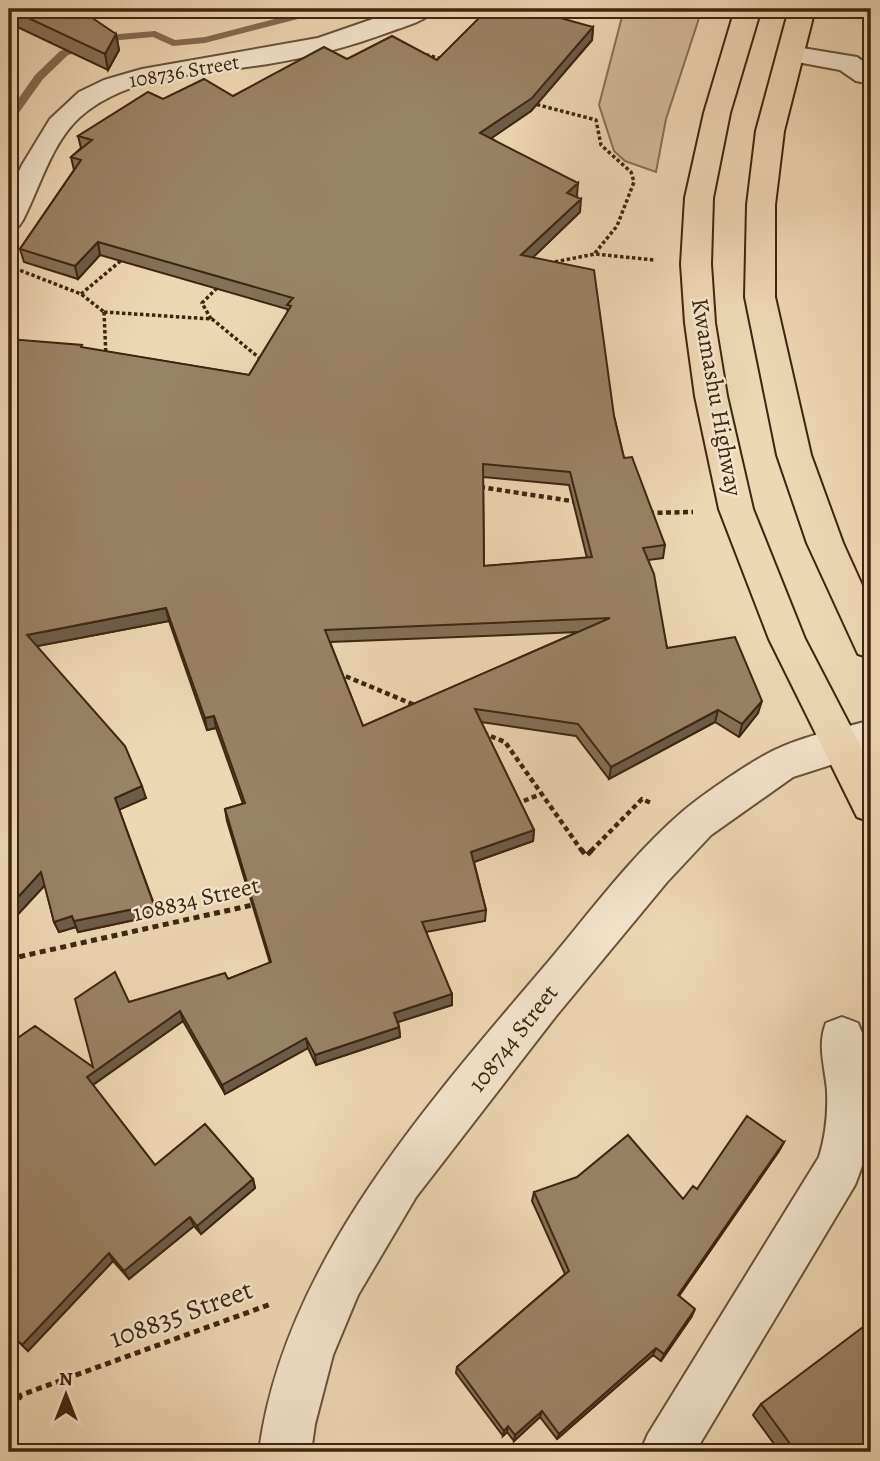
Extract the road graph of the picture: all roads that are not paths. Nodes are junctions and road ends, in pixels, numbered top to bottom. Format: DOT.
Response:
graph roads {
  1 [pos="422,9"];
  2 [pos="748,9"];
  3 [pos="802,9"];
  4 [pos="790,54"];
  5 [pos="871,76"];
  6 [pos="9,220"];
  7 [pos="871,644"];
  8 [pos="856,740"];
  9 [pos="871,805"];
  10 [pos="842,1038"];
  11 [pos="285,1452"];
  12 [pos="666,1452"];
  1 -- 6 [label="street, 108736 Street"];
  2 -- 8 [label="main road, Kwamashu Highway"];
  3 -- 4 [label="main road"];
  4 -- 5 [label="street"];
  4 -- 7 [label="main road"];
  8 -- 9 [label="main road, Kwamashu Highway"];
  8 -- 11 [label="street, 108744 Street"];
  10 -- 12 [label="street"];
}
